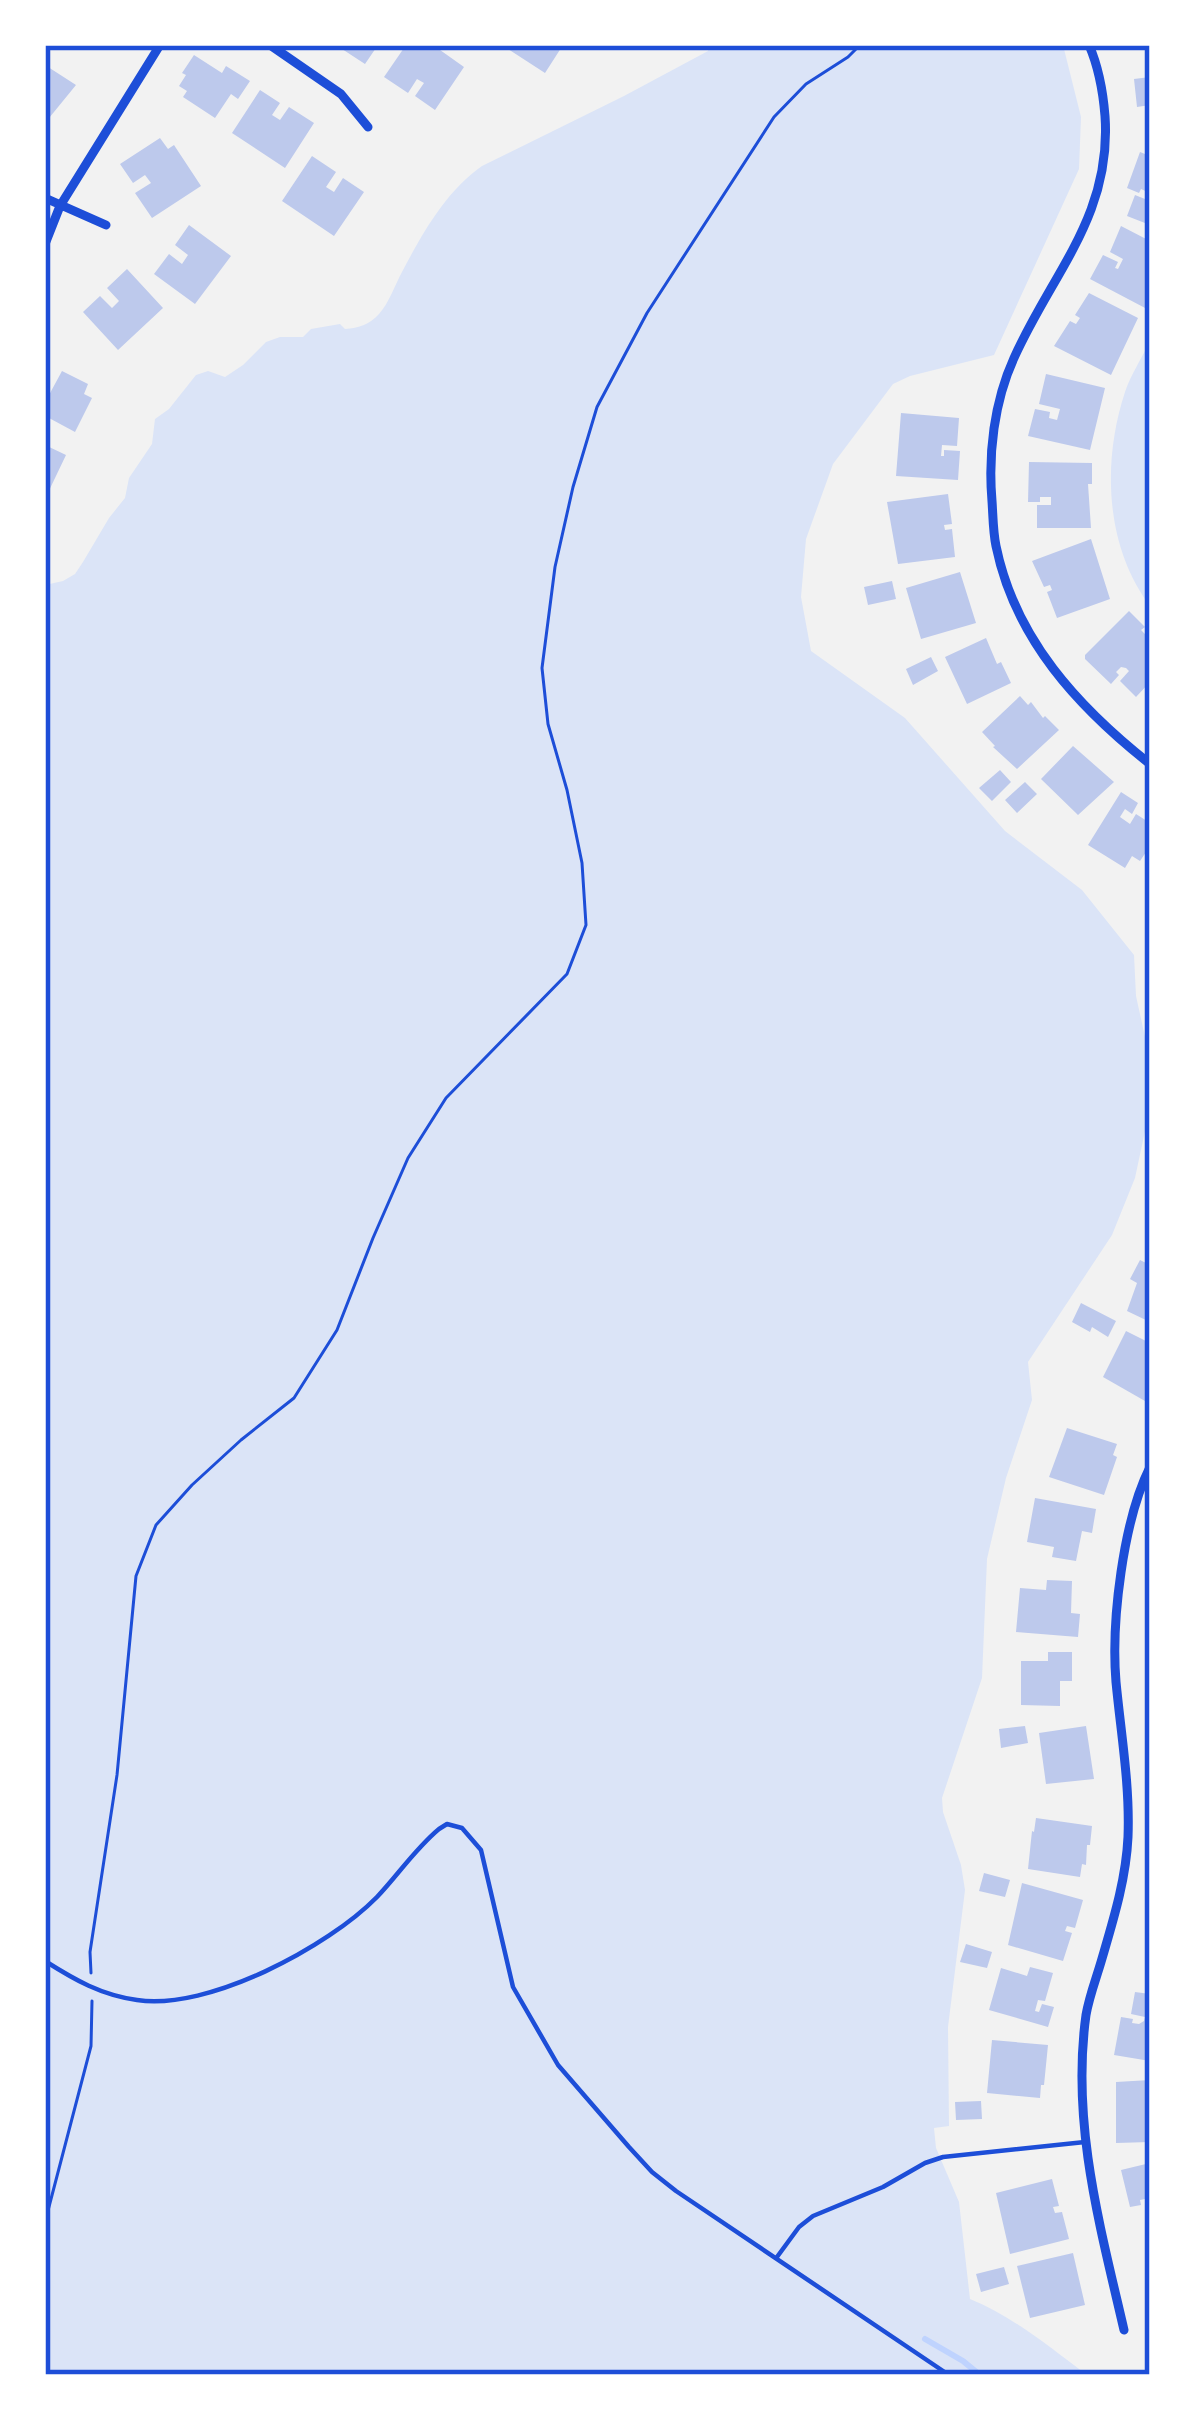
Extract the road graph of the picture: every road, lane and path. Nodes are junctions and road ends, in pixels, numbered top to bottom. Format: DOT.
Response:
graph roads {
  1 [pos="160,45"];
  2 [pos="270,45"];
  3 [pos="860,45"];
  4 [pos="1089,45"];
  5 [pos="368,127"];
  6 [pos="45,198"];
  7 [pos="60,206"];
  8 [pos="106,225"];
  9 [pos="45,244"];
  10 [pos="1150,764"];
  11 [pos="1150,1467"];
  12 [pos="45,1960"];
  13 [pos="92,1989"];
  14 [pos="1085,2142"];
  15 [pos="45,2222"];
  16 [pos="778,2257"];
  17 [pos="1124,2330"];
  18 [pos="949,2375"];
  1 -- 7 [label="street"];
  2 -- 5 [label="street"];
  3 -- 13 [label="path"];
  4 -- 10 [label="street"];
  6 -- 7 [label="street"];
  7 -- 8 [label="street"];
  7 -- 9 [label="street"];
  11 -- 14 [label="street"];
  12 -- 13 [label="lane"];
  13 -- 15 [label="path"];
  13 -- 16 [label="lane"];
  14 -- 16 [label="lane"];
  14 -- 17 [label="street"];
  16 -- 18 [label="lane"];
}
